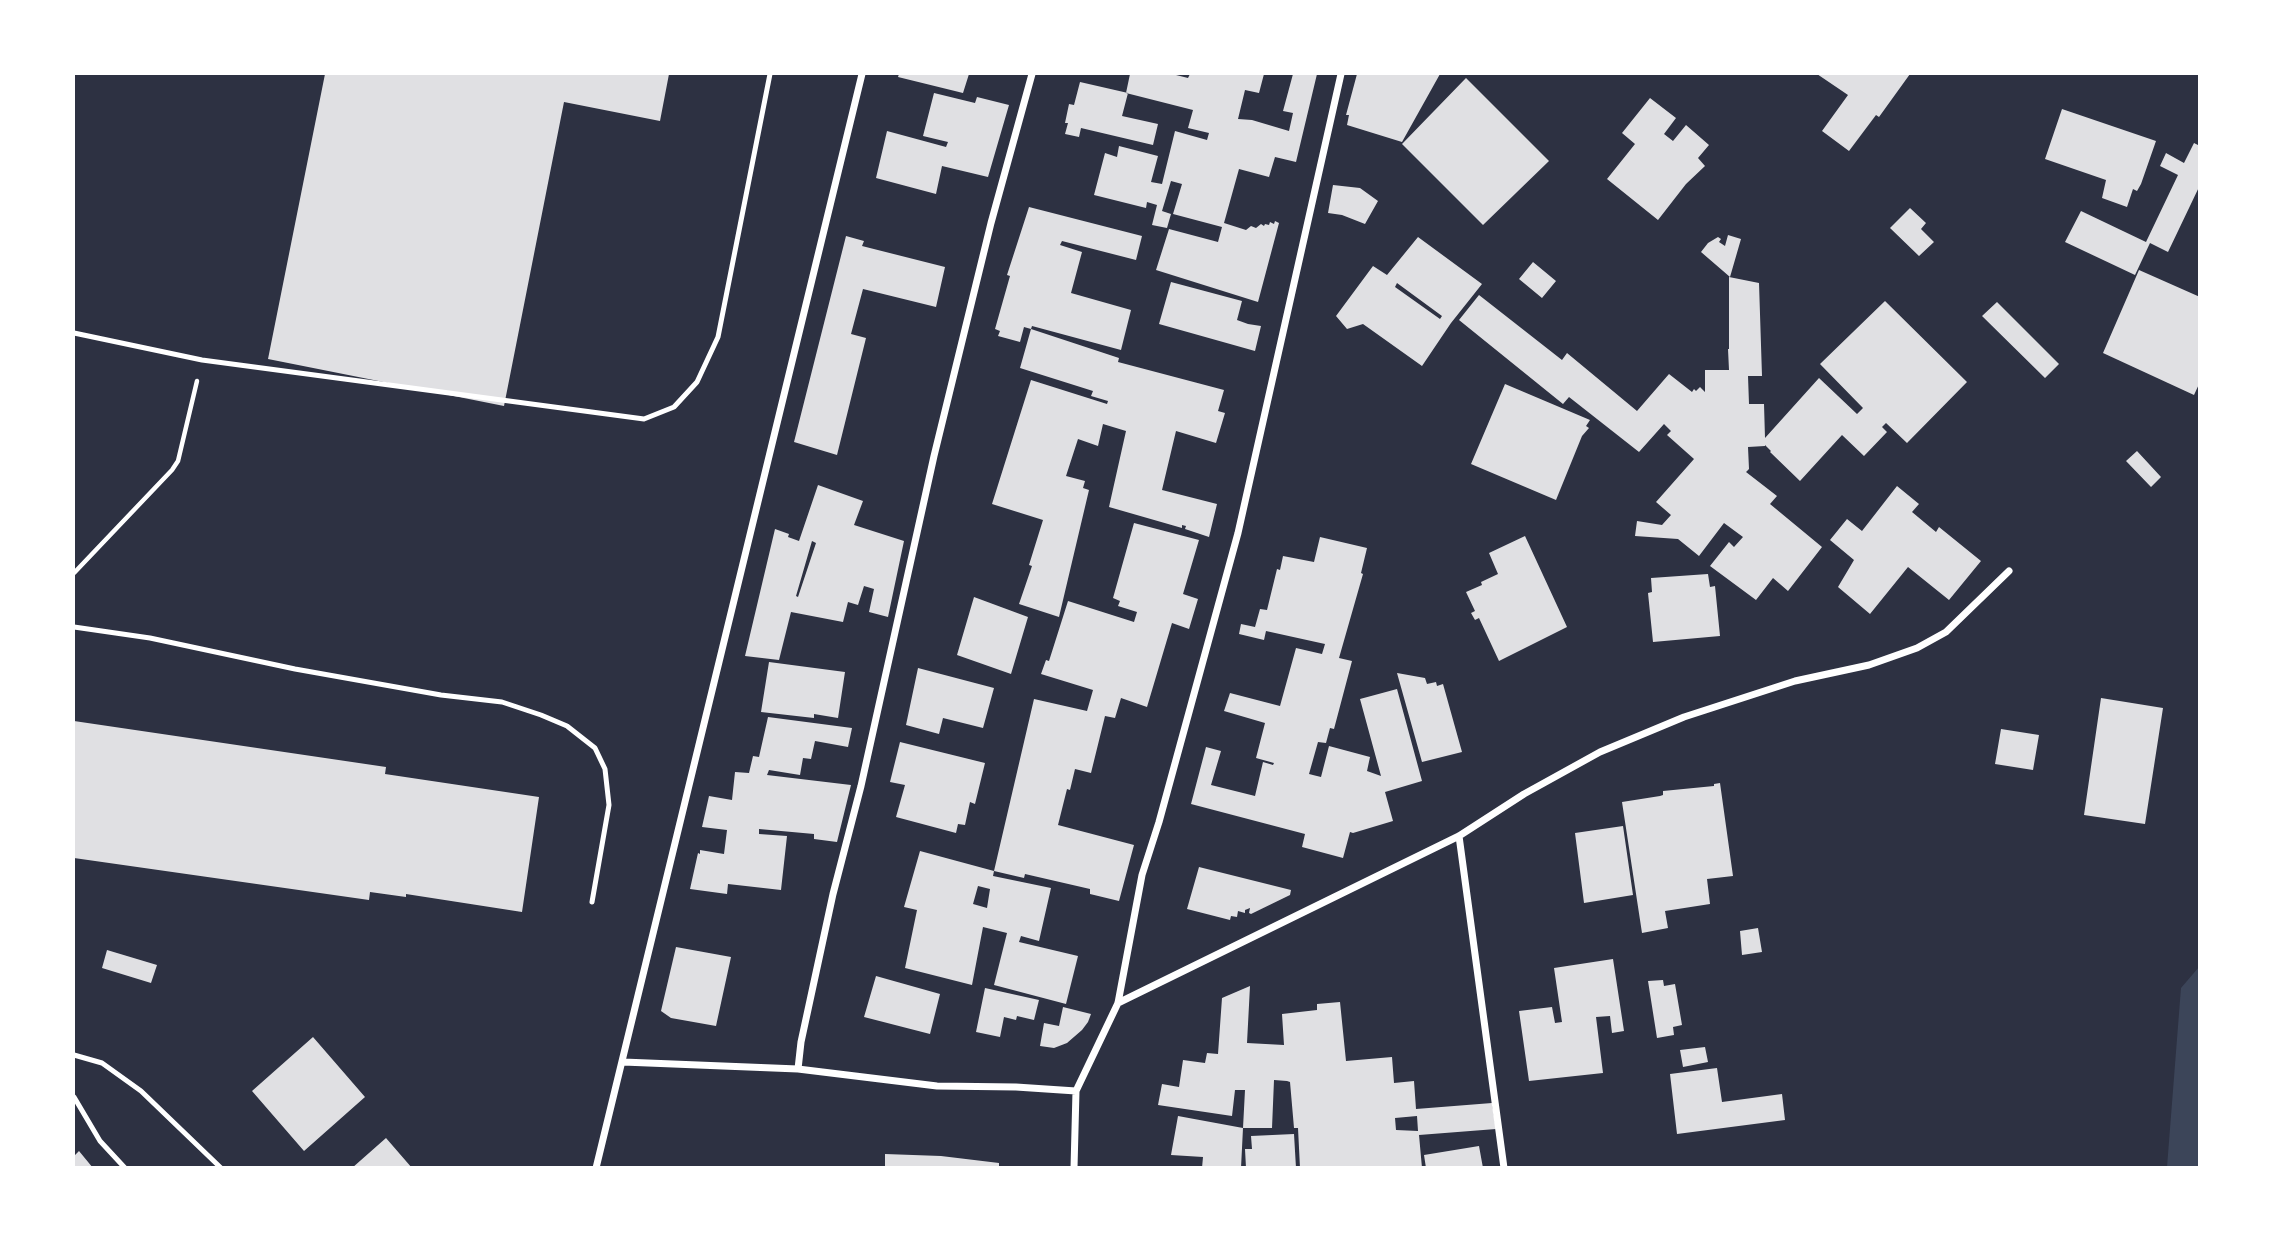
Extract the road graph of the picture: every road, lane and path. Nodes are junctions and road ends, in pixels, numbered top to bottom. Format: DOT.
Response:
graph roads {
  1 [pos="770,74"];
  2 [pos="862,74"];
  3 [pos="1032,74"];
  4 [pos="1342,74"];
  5 [pos="74,333"];
  6 [pos="202,360"];
  7 [pos="2009,572"];
  8 [pos="74,573"];
  9 [pos="74,627"];
  10 [pos="1459,836"];
  11 [pos="592,902"];
  12 [pos="1118,1003"];
  13 [pos="74,1055"];
  14 [pos="623,1062"];
  15 [pos="798,1069"];
  16 [pos="1076,1091"];
  17 [pos="74,1097"];
  18 [pos="125,1167"];
  19 [pos="221,1167"];
  20 [pos="596,1167"];
  21 [pos="1074,1167"];
  22 [pos="1504,1167"];
  1 -- 6 [label="lane"];
  2 -- 14 [label="street"];
  3 -- 15 [label="street"];
  4 -- 12 [label="street"];
  5 -- 6 [label="lane"];
  6 -- 8 [label="path"];
  7 -- 10 [label="street"];
  9 -- 11 [label="lane"];
  10 -- 12 [label="street"];
  10 -- 22 [label="street"];
  12 -- 16 [label="street"];
  13 -- 19 [label="lane"];
  14 -- 15 [label="street"];
  14 -- 20 [label="street"];
  15 -- 16 [label="street"];
  16 -- 21 [label="street"];
  17 -- 18 [label="lane"];
}
